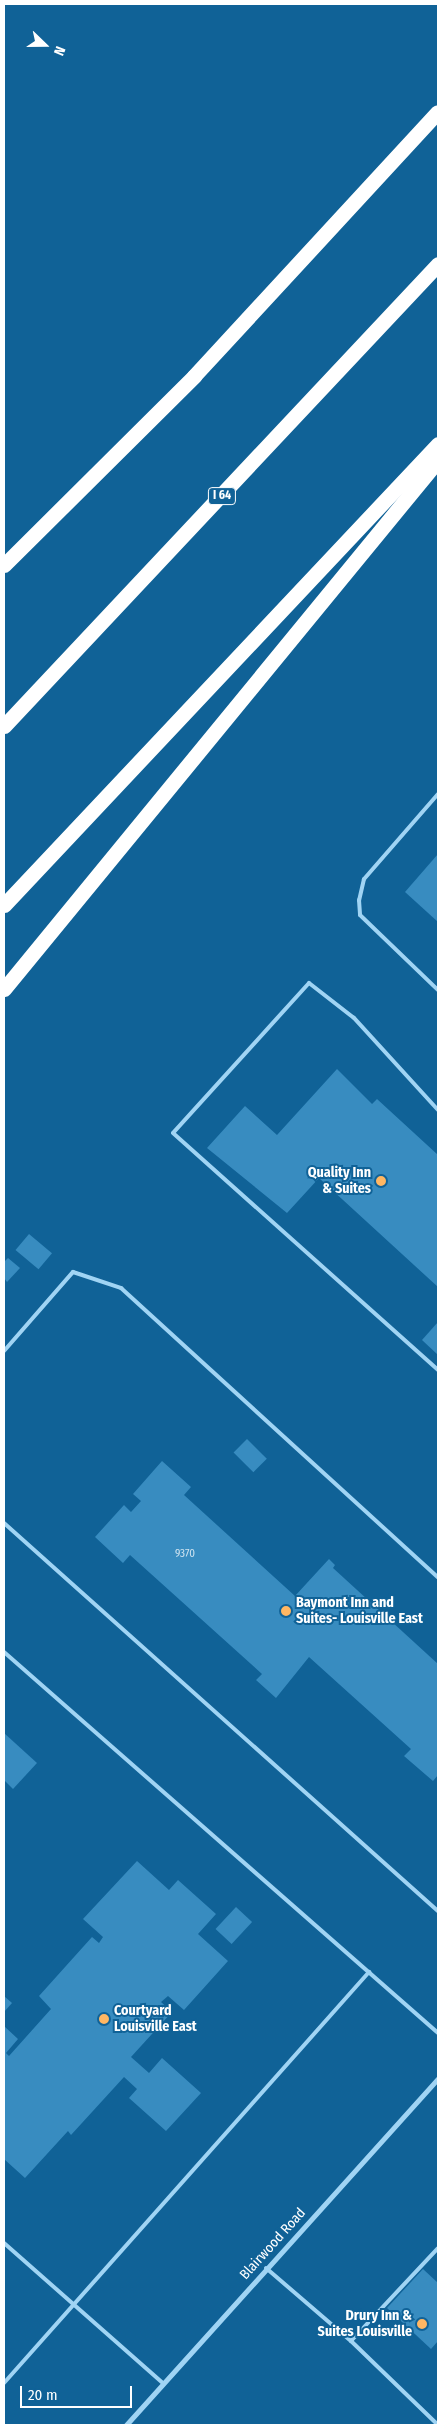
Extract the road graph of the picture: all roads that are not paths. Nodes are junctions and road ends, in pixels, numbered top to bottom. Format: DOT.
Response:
graph roads {
  1 [pos="438,112"];
  2 [pos="438,264"];
  3 [pos="438,444"];
  4 [pos="438,460"];
  5 [pos="4,565"];
  6 [pos="4,726"];
  7 [pos="438,794"];
  8 [pos="4,905"];
  9 [pos="4,989"];
  10 [pos="438,990"];
  11 [pos="438,1110"];
  12 [pos="4,1351"];
  13 [pos="438,1370"];
  14 [pos="4,1523"];
  15 [pos="438,1577"];
  16 [pos="4,1652"];
  17 [pos="438,1901"];
  18 [pos="433,1906"];
  19 [pos="438,1911"];
  20 [pos="369,1972"];
  21 [pos="438,2033"];
  22 [pos="438,2079"];
  23 [pos="4,2243"];
  24 [pos="438,2248"];
  25 [pos="266,2267"];
  26 [pos="76,2306"];
  27 [pos="351,2341"];
  28 [pos="4,2383"];
  29 [pos="163,2383"];
  30 [pos="127,2425"];
  31 [pos="438,2425"];
  1 -- 5 [label="highway"];
  2 -- 6 [label="highway, I 64"];
  3 -- 8 [label="highway"];
  4 -- 9 [label="highway"];
  7 -- 10 [label="lane"];
  11 -- 13 [label="lane"];
  12 -- 15 [label="lane"];
  14 -- 18 [label="lane"];
  16 -- 20 [label="lane"];
  17 -- 18 [label="lane"];
  18 -- 19 [label="lane"];
  20 -- 21 [label="lane"];
  20 -- 26 [label="lane"];
  22 -- 25 [label="street, Blairwood Road"];
  23 -- 26 [label="lane"];
  24 -- 27 [label="lane"];
  25 -- 27 [label="lane"];
  25 -- 29 [label="street, Blairwood Road"];
  26 -- 28 [label="lane"];
  26 -- 29 [label="lane"];
  27 -- 31 [label="lane"];
  29 -- 30 [label="street, Blairwood Road"];
}
